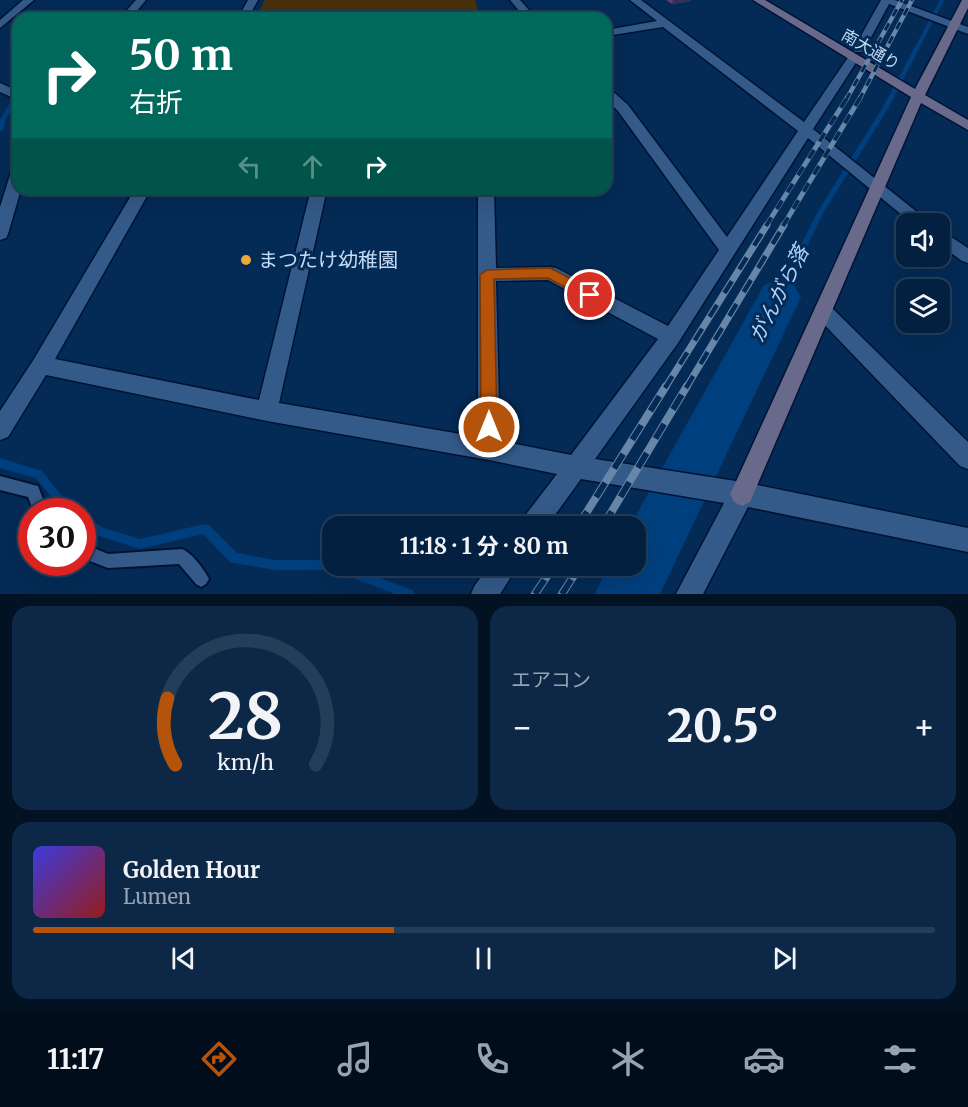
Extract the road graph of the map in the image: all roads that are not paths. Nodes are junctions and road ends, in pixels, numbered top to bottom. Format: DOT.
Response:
graph roads {
  1 [pos="29,0"];
  2 [pos="141,0"];
  3 [pos="515,0"];
  4 [pos="635,0"];
  5 [pos="758,0"];
  6 [pos="774,0"];
  7 [pos="886,0"];
  8 [pos="967,0"];
  9 [pos="15,12"];
  10 [pos="130,12"];
  11 [pos="526,12"];
  12 [pos="12,15"];
  13 [pos="666,23"];
  14 [pos="0,25"];
  15 [pos="954,25"];
  16 [pos="968,31"];
  17 [pos="612,32"];
  18 [pos="856,54"];
  19 [pos="915,89"];
  20 [pos="612,98"];
  21 [pos="623,108"];
  22 [pos="612,109"];
  23 [pos="968,115"];
  24 [pos="968,126"];
  25 [pos="807,131"];
  26 [pos="878,188"];
  27 [pos="12,193"];
  28 [pos="140,195"];
  29 [pos="318,195"];
  30 [pos="486,195"];
  31 [pos="910,213"];
  32 [pos="0,234"];
  33 [pos="950,243"];
  34 [pos="729,251"];
  35 [pos="968,257"];
  36 [pos="487,275"];
  37 [pos="823,311"];
  38 [pos="671,337"];
  39 [pos="41,365"];
  40 [pos="267,411"];
  41 [pos="0,430"];
  42 [pos="489,449"];
  43 [pos="968,458"];
  44 [pos="576,467"];
  45 [pos="0,483"];
  46 [pos="742,494"];
  47 [pos="36,498"];
  48 [pos="540,516"];
  49 [pos="968,540"];
  50 [pos="96,556"];
  51 [pos="497,576"];
  52 [pos="201,579"];
  53 [pos="484,594"];
  54 [pos="689,594"];
  1 -- 9 [label="street"];
  2 -- 10 [label="street"];
  3 -- 11 [label="street"];
  4 -- 13 [label="street"];
  5 -- 18 [label="street, 南大通り"];
  6 -- 18 [label="street, 南大通り"];
  7 -- 15 [label="street"];
  7 -- 18 [label="street"];
  8 -- 15 [label="street"];
  12 -- 14 [label="street"];
  13 -- 17 [label="street"];
  13 -- 25 [label="street"];
  15 -- 16 [label="street"];
  15 -- 19 [label="street"];
  18 -- 19 [label="street, 南大通り"];
  18 -- 25 [label="street"];
  19 -- 23 [label="street, 南大通り"];
  19 -- 24 [label="street, 南大通り"];
  19 -- 26 [label="street"];
  20 -- 21 [label="street"];
  21 -- 22 [label="street"];
  21 -- 34 [label="street"];
  25 -- 26 [label="street"];
  25 -- 34 [label="street"];
  26 -- 31 [label="street"];
  26 -- 37 [label="street"];
  27 -- 32 [label="street"];
  28 -- 39 [label="street"];
  29 -- 40 [label="street"];
  30 -- 36 [label="street"];
  33 -- 35 [label="street"];
  34 -- 38 [label="street"];
  36 -- 38 [label="street"];
  36 -- 42 [label="street"];
  37 -- 43 [label="street"];
  37 -- 46 [label="street"];
  38 -- 44 [label="street"];
  39 -- 40 [label="street"];
  39 -- 41 [label="street"];
  40 -- 42 [label="street"];
  42 -- 44 [label="street"];
  44 -- 46 [label="street"];
  44 -- 48 [label="street"];
  45 -- 47 [label="lane"];
  46 -- 49 [label="street"];
  46 -- 54 [label="street"];
  50 -- 52 [label="lane"];
  51 -- 53 [label="street"];
}
